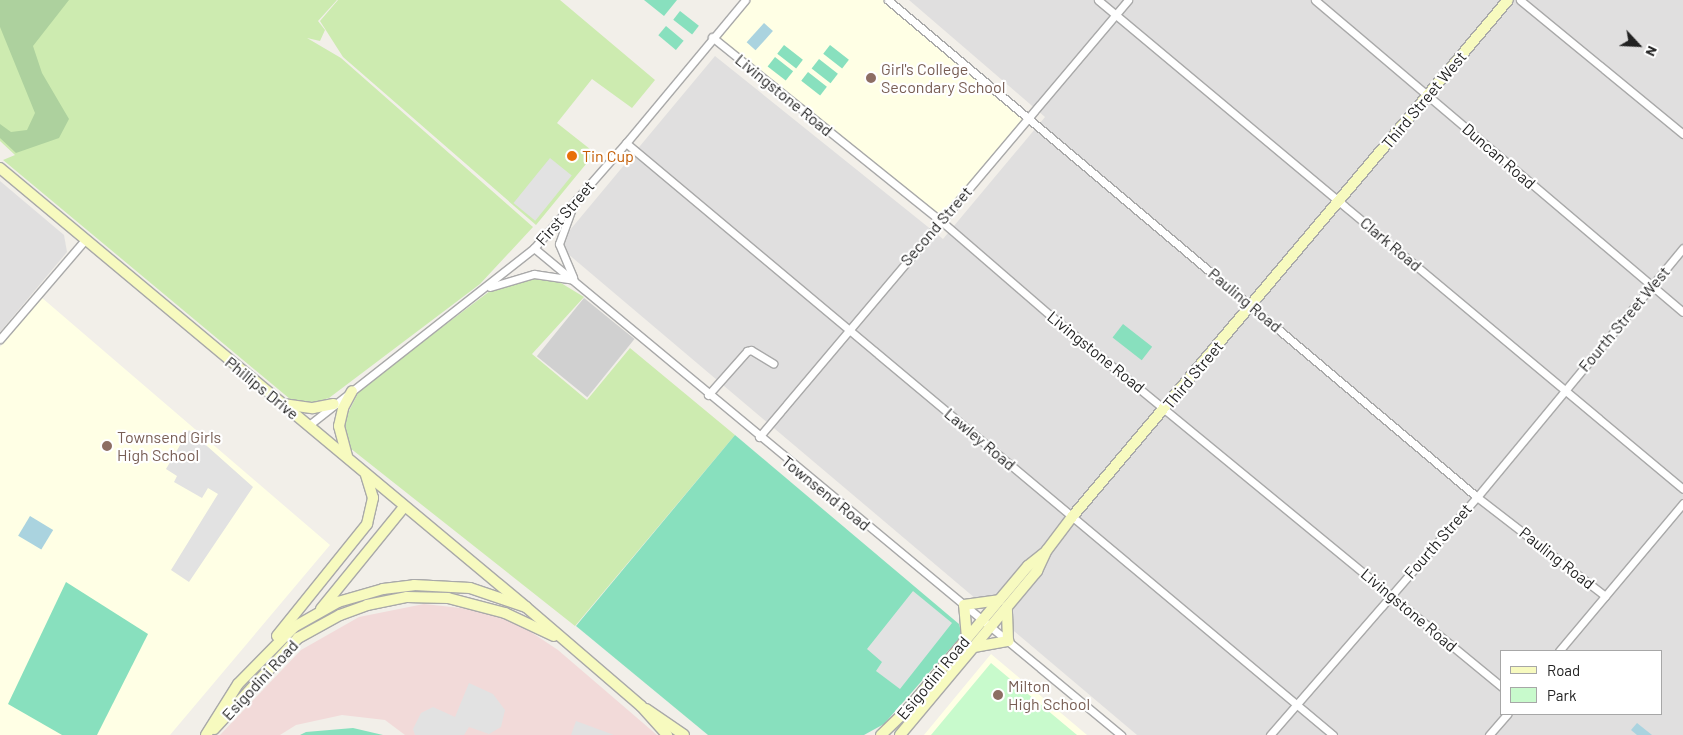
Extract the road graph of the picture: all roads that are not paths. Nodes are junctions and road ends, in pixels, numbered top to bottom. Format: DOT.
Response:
graph roads {
  1 [pos="744,0"];
  2 [pos="888,0"];
  3 [pos="1098,0"];
  4 [pos="1128,0"];
  5 [pos="1315,0"];
  6 [pos="1508,0"];
  7 [pos="1520,0"];
  8 [pos="1116,15"];
  9 [pos="712,38"];
  10 [pos="1428,95"];
  11 [pos="1028,118"];
  12 [pos="1683,134"];
  13 [pos="626,143"];
  14 [pos="0,168"];
  15 [pos="575,201"];
  16 [pos="1340,201"];
  17 [pos="941,221"];
  18 [pos="85,240"];
  19 [pos="534,248"];
  20 [pos="1683,248"];
  21 [pos="575,280"];
  22 [pos="1652,286"];
  23 [pos="484,289"];
  24 [pos="1252,306"];
  25 [pos="1683,312"];
  26 [pos="848,328"];
  27 [pos="0,339"];
  28 [pos="773,363"];
  29 [pos="1565,390"];
  30 [pos="352,391"];
  31 [pos="708,395"];
  32 [pos="282,404"];
  33 [pos="334,404"];
  34 [pos="1165,409"];
  35 [pos="309,425"];
  36 [pos="759,438"];
  37 [pos="347,457"];
  38 [pos="365,473"];
  39 [pos="1683,488"];
  40 [pos="1477,497"];
  41 [pos="1683,503"];
  42 [pos="404,508"];
  43 [pos="1072,517"];
  44 [pos="1047,550"];
  45 [pos="1392,595"];
  46 [pos="1605,596"];
  47 [pos="999,600"];
  48 [pos="964,605"];
  49 [pos="526,607"];
  50 [pos="1007,607"];
  51 [pos="317,613"];
  52 [pos="982,620"];
  53 [pos="991,627"];
  54 [pos="298,638"];
  55 [pos="967,638"];
  56 [pos="1008,641"];
  57 [pos="570,645"];
  58 [pos="974,647"];
  59 [pos="1560,650"];
  60 [pos="238,684"];
  61 [pos="1500,685"];
  62 [pos="1296,704"];
  63 [pos="641,706"];
  64 [pos="1505,715"];
  65 [pos="206,735"];
  66 [pos="667,735"];
  67 [pos="684,735"];
  68 [pos="881,735"];
  69 [pos="900,735"];
  70 [pos="1121,735"];
  71 [pos="1270,735"];
  72 [pos="1333,735"];
  73 [pos="1489,735"];
  1 -- 9 [label="street, First Street"];
  2 -- 11 [label="street, Pauling Road"];
  3 -- 8 [label="street, Clark Road"];
  4 -- 8 [label="street, Second Street"];
  5 -- 10 [label="street, Duncan Road"];
  6 -- 10 [label="main road, Third Street West"];
  7 -- 12 [label="street"];
  8 -- 11 [label="street, Second Street"];
  8 -- 16 [label="street, Clark Road"];
  9 -- 13 [label="street, First Street"];
  9 -- 17 [label="street, Livingstone Road"];
  10 -- 16 [label="main road, Third Street West"];
  10 -- 22 [label="street, Duncan Road"];
  11 -- 17 [label="street, Second Street"];
  11 -- 24 [label="street, Pauling Road"];
  13 -- 15 [label="street, First Street"];
  13 -- 26 [label="street, Lawley Road"];
  14 -- 18 [label="main road, Phillips Drive"];
  15 -- 19 [label="street, First Street"];
  15 -- 21 [label="street"];
  16 -- 24 [label="main road, Third Street"];
  16 -- 29 [label="street, Clark Road"];
  17 -- 26 [label="street, Second Street"];
  17 -- 34 [label="street, Livingstone Road"];
  18 -- 27 [label="street"];
  18 -- 32 [label="main road, Phillips Drive"];
  19 -- 21 [label="street, Townsend Road"];
  19 -- 23 [label="street, First Street"];
  20 -- 22 [label="street, Fourth Street West"];
  21 -- 23 [label="street"];
  21 -- 31 [label="street, Townsend Road"];
  22 -- 25 [label="street, Duncan Road"];
  22 -- 29 [label="street, Fourth Street West"];
  23 -- 30 [label="street, First Street"];
  24 -- 34 [label="main road, Third Street"];
  24 -- 40 [label="street, Pauling Road"];
  26 -- 36 [label="street, Second Street"];
  26 -- 43 [label="street, Lawley Road"];
  28 -- 31 [label="street"];
  29 -- 39 [label="street, Clark Road"];
  29 -- 40 [label="street, Fourth Street"];
  30 -- 33 [label="street, First Street"];
  30 -- 37 [label="main road"];
  31 -- 36 [label="street, Townsend Road"];
  32 -- 33 [label="main road"];
  32 -- 35 [label="main road, Phillips Drive"];
  33 -- 35 [label="street, First Street"];
  34 -- 43 [label="main road, Third Street"];
  34 -- 45 [label="street, Livingstone Road"];
  35 -- 37 [label="main road, Phillips Drive"];
  36 -- 48 [label="street, Townsend Road"];
  37 -- 38 [label="main road, Phillips Drive"];
  38 -- 42 [label="main road, Phillips Drive"];
  38 -- 60 [label="main road"];
  40 -- 45 [label="street, Fourth Street"];
  40 -- 46 [label="street, Pauling Road"];
  41 -- 46 [label="street"];
  42 -- 49 [label="main road, Phillips Drive"];
  42 -- 51 [label="main road"];
  43 -- 44 [label="main road, Third Street"];
  43 -- 62 [label="street, Lawley Road"];
  44 -- 47 [label="main road, Third Street"];
  44 -- 50 [label="main road, Third Street"];
  45 -- 61 [label="street, Livingstone Road"];
  45 -- 62 [label="street, Fourth Street"];
  46 -- 59 [label="street"];
  47 -- 48 [label="main road"];
  47 -- 52 [label="main road, Third Street"];
  48 -- 52 [label="street, Townsend Road"];
  48 -- 55 [label="main road"];
  49 -- 51 [label="main road, Esigodini Road"];
  49 -- 57 [label="main road, Esigodini Road"];
  50 -- 53 [label="main road, Third Street"];
  50 -- 56 [label="main road"];
  51 -- 54 [label="main road"];
  51 -- 60 [label="main road, Esigodini Road"];
  52 -- 53 [label="street, Townsend Road"];
  52 -- 55 [label="main road, Esigodini Road"];
  53 -- 56 [label="street, Townsend Road"];
  53 -- 58 [label="main road, Esigodini Road"];
  54 -- 57 [label="main road, Esigodini Road"];
  54 -- 65 [label="main road, Esigodini Road"];
  55 -- 68 [label="main road, Esigodini Road"];
  56 -- 58 [label="main road"];
  56 -- 70 [label="street, Townsend Road"];
  57 -- 63 [label="main road, Esigodini Road"];
  58 -- 69 [label="main road, Esigodini Road"];
  60 -- 65 [label="main road, Esigodini Road"];
  62 -- 71 [label="street, Fourth Street"];
  62 -- 72 [label="street, Lawley Road"];
  63 -- 66 [label="main road, Esigodini Road"];
  63 -- 67 [label="main road, Esigodini Road"];
  64 -- 73 [label="street"];
}
